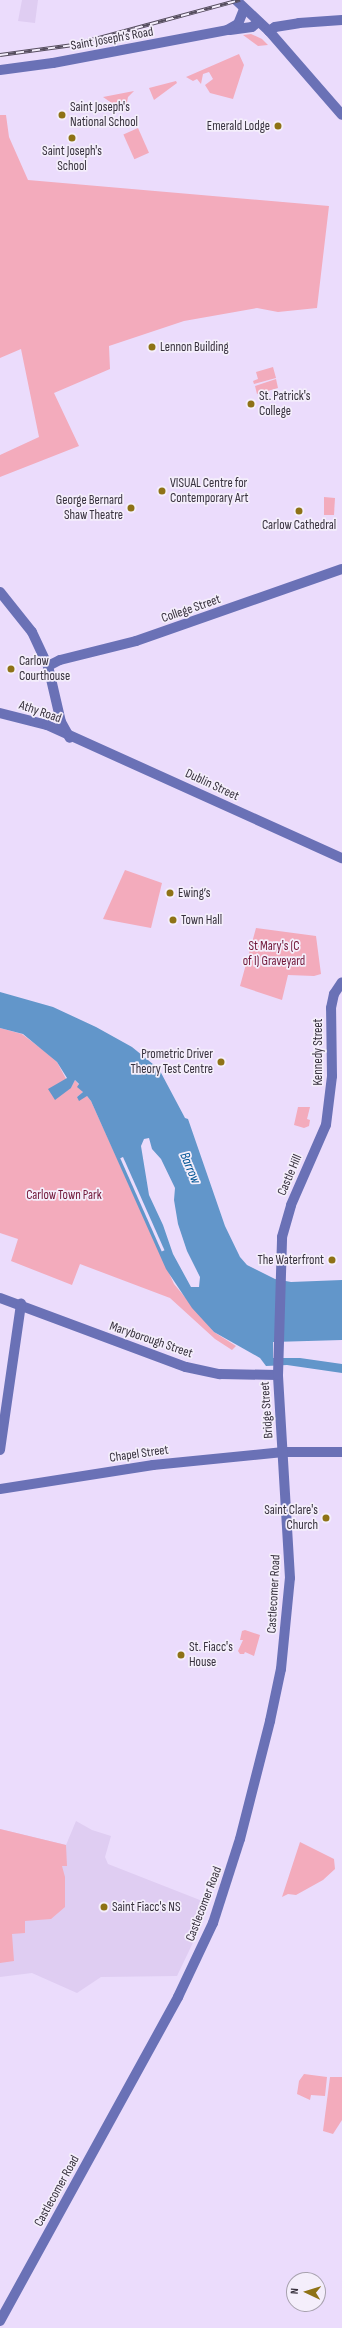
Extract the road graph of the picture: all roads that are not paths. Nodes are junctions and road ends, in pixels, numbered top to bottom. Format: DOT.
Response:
graph roads {
  1 [pos="236,0"];
  2 [pos="244,8"];
  3 [pos="342,20"];
  4 [pos="258,22"];
  5 [pos="227,30"];
  6 [pos="269,31"];
  7 [pos="0,70"];
  8 [pos="342,115"];
  9 [pos="342,569"];
  10 [pos="0,592"];
  11 [pos="48,666"];
  12 [pos="56,707"];
  13 [pos="0,713"];
  14 [pos="41,723"];
  15 [pos="70,738"];
  16 [pos="342,858"];
  17 [pos="342,982"];
  18 [pos="326,1125"];
  19 [pos="281,1277"];
  20 [pos="0,1298"];
  21 [pos="21,1304"];
  22 [pos="278,1370"];
  23 [pos="0,1450"];
  24 [pos="283,1452"];
  25 [pos="342,1452"];
  26 [pos="0,1489"];
  27 [pos="0,2321"];
  1 -- 2 [label="main road"];
  2 -- 4 [label="main road"];
  2 -- 5 [label="main road"];
  3 -- 6 [label="main road"];
  4 -- 5 [label="main road, Saint Joseph's Road"];
  4 -- 6 [label="main road"];
  5 -- 7 [label="main road, Saint Joseph's Road"];
  6 -- 8 [label="main road"];
  9 -- 11 [label="main road, College Street"];
  10 -- 11 [label="main road"];
  11 -- 12 [label="main road"];
  12 -- 14 [label="main road"];
  12 -- 15 [label="main road"];
  13 -- 14 [label="main road, Athy Road"];
  14 -- 15 [label="main road, Athy Road"];
  15 -- 16 [label="main road, Dublin Street"];
  17 -- 18 [label="main road, Kennedy Street"];
  18 -- 19 [label="main road, Castle Hill"];
  19 -- 22 [label="main road, Bridge Street"];
  20 -- 21 [label="main road, Maryborough Street"];
  21 -- 22 [label="main road, Maryborough Street"];
  21 -- 23 [label="main road"];
  22 -- 24 [label="main road, Bridge Street"];
  24 -- 25 [label="main road, Chapel Street"];
  24 -- 26 [label="main road, Chapel Street"];
  24 -- 27 [label="main road, Castlecomer Road"];
}
